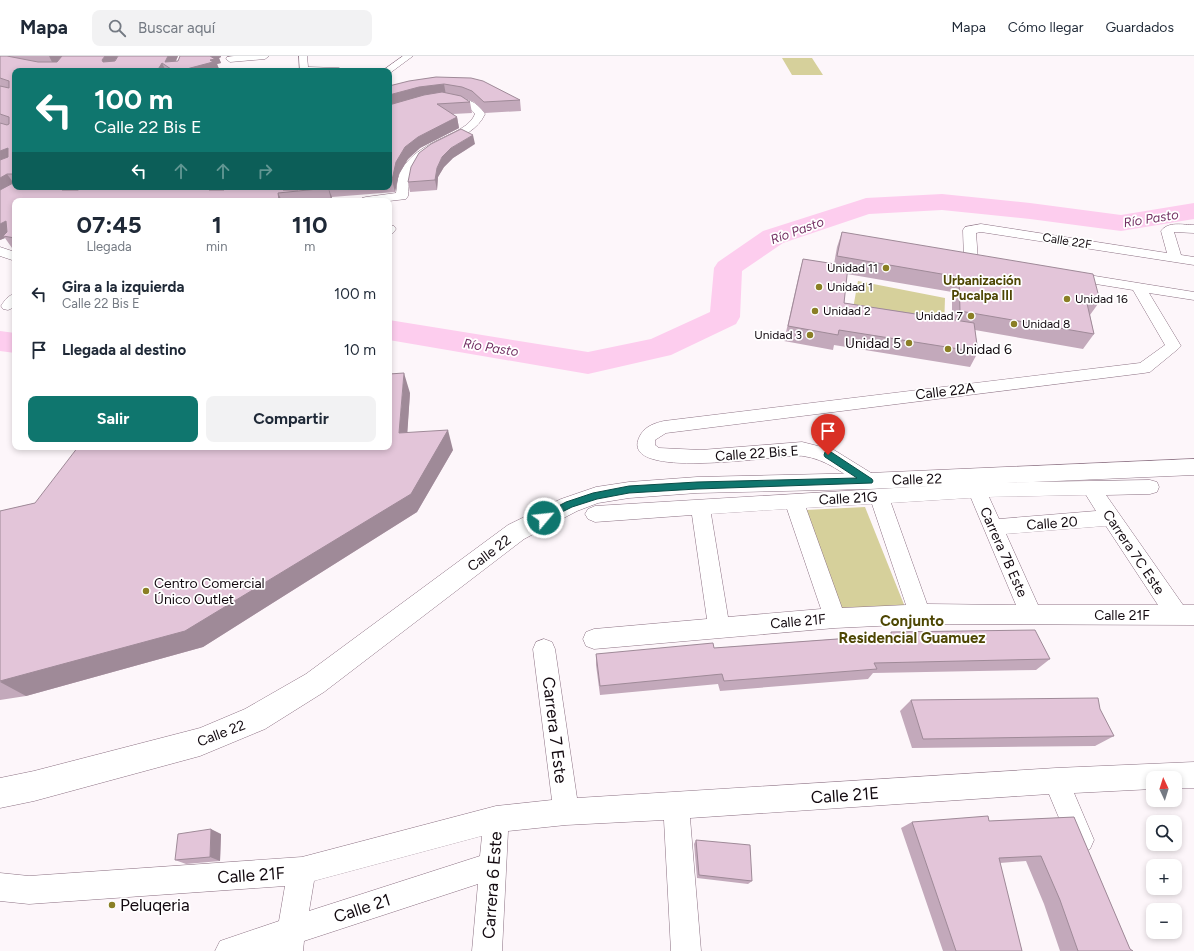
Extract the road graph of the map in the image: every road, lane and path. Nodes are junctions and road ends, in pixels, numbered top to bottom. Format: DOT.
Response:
graph roads {
  1 [pos="265,56"];
  2 [pos="303,56"];
  3 [pos="409,56"];
  4 [pos="230,60"];
  5 [pos="316,63"];
  6 [pos="303,68"];
  7 [pos="307,68"];
  8 [pos="391,68"];
  9 [pos="439,100"];
  10 [pos="388,198"];
  11 [pos="1194,229"];
  12 [pos="4,246"];
  13 [pos="12,254"];
  14 [pos="956,258"];
  15 [pos="1175,258"];
  16 [pos="970,260"];
  17 [pos="1194,261"];
  18 [pos="986,263"];
  19 [pos="1054,274"];
  20 [pos="1138,287"];
  21 [pos="1194,296"];
  22 [pos="646,440"];
  23 [pos="1194,467"];
  24 [pos="1150,487"];
  25 [pos="1091,488"];
  26 [pos="874,489"];
  27 [pos="976,490"];
  28 [pos="794,501"];
  29 [pos="700,508"];
  30 [pos="595,514"];
  31 [pos="1112,518"];
  32 [pos="993,527"];
  33 [pos="920,614"];
  34 [pos="1031,614"];
  35 [pos="1186,615"];
  36 [pos="834,618"];
  37 [pos="719,627"];
  38 [pos="594,639"];
  39 [pos="544,649"];
  40 [pos="1194,775"];
  41 [pos="1056,781"];
  42 [pos="0,793"];
  43 [pos="676,806"];
  44 [pos="566,812"];
  45 [pos="496,819"];
  46 [pos="1089,859"];
  47 [pos="493,865"];
  48 [pos="302,871"];
  49 [pos="0,887"];
  50 [pos="290,941"];
  51 [pos="230,951"];
  52 [pos="487,951"];
  53 [pos="686,951"];
  1 -- 4 [label="street"];
  2 -- 6 [label="street"];
  3 -- 8 [label="street"];
  5 -- 7 [label="street"];
  9 -- 10 [label="street"];
  11 -- 15 [label="street"];
  12 -- 13 [label="street"];
  14 -- 16 [label="street"];
  15 -- 16 [label="street, Calle 22F"];
  15 -- 17 [label="street, Calle 22F"];
  16 -- 18 [label="street"];
  19 -- 20 [label="street"];
  20 -- 21 [label="street"];
  20 -- 22 [label="street, Calle 22A"];
  22 -- 26 [label="street, Calle 22 Bis E"];
  23 -- 26 [label="main road, Calle 22"];
  24 -- 25 [label="street, Calle 21G"];
  25 -- 27 [label="street, Calle 21G"];
  25 -- 31 [label="street, Carrera 7C Este"];
  26 -- 27 [label="street, Calle 21G"];
  26 -- 28 [label="street, Calle 21G"];
  26 -- 33 [label="street"];
  26 -- 42 [label="main road, Calle 22"];
  27 -- 32 [label="street, Carrera 7B Este"];
  28 -- 29 [label="street, Calle 21G"];
  28 -- 36 [label="street"];
  29 -- 30 [label="street, Calle 21G"];
  29 -- 37 [label="street"];
  31 -- 32 [label="street, Calle 20"];
  31 -- 35 [label="street, Carrera 7C Este"];
  32 -- 34 [label="street, Carrera 7B Este"];
  33 -- 34 [label="street, Calle 21F"];
  33 -- 36 [label="street, Calle 21F"];
  34 -- 35 [label="street, Calle 21F"];
  36 -- 37 [label="street, Calle 21F"];
  37 -- 38 [label="street, Calle 21F"];
  39 -- 44 [label="street, Carrera 7 Este"];
  40 -- 41 [label="street, Calle 21E"];
  41 -- 43 [label="street, Calle 21E"];
  41 -- 46 [label="street"];
  43 -- 44 [label="street, Calle 21E"];
  43 -- 53 [label="street"];
  44 -- 45 [label="street, Calle 21E"];
  45 -- 47 [label="street, Carrera 6 Este"];
  45 -- 48 [label="street, Calle 21F"];
  47 -- 50 [label="street, Calle 21"];
  47 -- 52 [label="street, Carrera 6 Este"];
  48 -- 49 [label="street, Calle 21F"];
  48 -- 50 [label="street"];
  50 -- 51 [label="street, Calle 21"];
}
